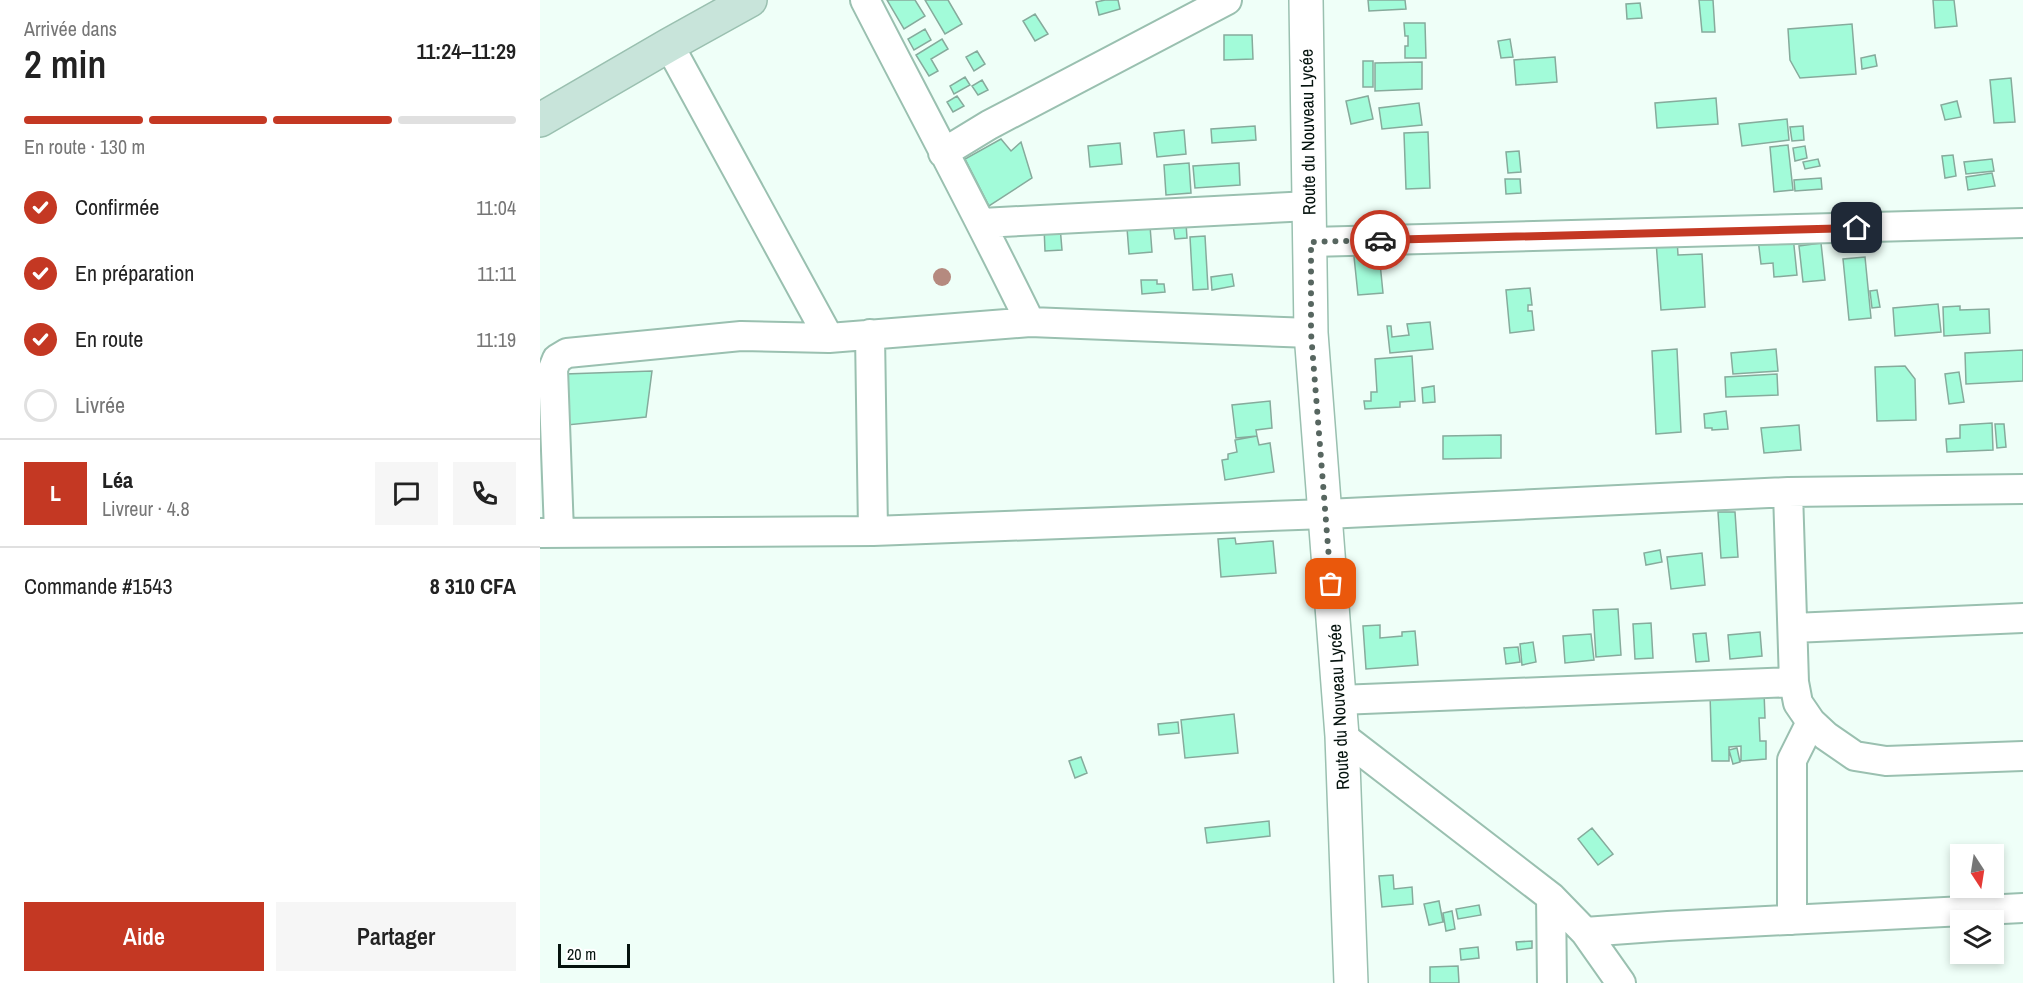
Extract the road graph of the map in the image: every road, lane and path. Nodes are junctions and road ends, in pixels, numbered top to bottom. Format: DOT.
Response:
graph roads {
  1 [pos="750,0"];
  2 [pos="865,0"];
  3 [pos="1227,0"];
  4 [pos="1306,0"];
  5 [pos="669,45"];
  6 [pos="540,120"];
  7 [pos="943,153"];
  8 [pos="1309,206"];
  9 [pos="982,223"];
  10 [pos="2023,223"];
  11 [pos="1311,242"];
  12 [pos="1030,322"];
  13 [pos="1311,333"];
  14 [pos="870,334"];
  15 [pos="829,338"];
  16 [pos="2023,489"];
  17 [pos="1788,492"];
  18 [pos="1326,514"];
  19 [pos="873,531"];
  20 [pos="550,533"];
  21 [pos="2023,618"];
  22 [pos="1793,628"];
  23 [pos="1794,682"];
  24 [pos="1340,700"];
  25 [pos="1811,722"];
  26 [pos="1342,736"];
  27 [pos="2023,756"];
  28 [pos="1551,897"];
  29 [pos="2023,908"];
  30 [pos="1792,920"];
  31 [pos="1585,932"];
  32 [pos="1351,983"];
  33 [pos="1552,983"];
  34 [pos="1621,983"];
  1 -- 5 [label="main road"];
  2 -- 7 [label="street"];
  3 -- 7 [label="street"];
  4 -- 8 [label="street, Route du Nouveau Lycée"];
  5 -- 6 [label="main road"];
  5 -- 15 [label="street"];
  7 -- 9 [label="street"];
  8 -- 9 [label="street"];
  8 -- 11 [label="street, Route du Nouveau Lycée"];
  9 -- 12 [label="street"];
  10 -- 11 [label="street"];
  11 -- 13 [label="street, Route du Nouveau Lycée"];
  12 -- 13 [label="street"];
  12 -- 14 [label="street"];
  13 -- 18 [label="street, Route du Nouveau Lycée"];
  14 -- 15 [label="street"];
  14 -- 19 [label="street"];
  15 -- 20 [label="street"];
  16 -- 17 [label="street"];
  17 -- 18 [label="street"];
  17 -- 22 [label="street"];
  18 -- 19 [label="street"];
  18 -- 24 [label="street, Route du Nouveau Lycée"];
  19 -- 20 [label="street"];
  21 -- 22 [label="street"];
  22 -- 23 [label="street"];
  23 -- 24 [label="street"];
  23 -- 25 [label="street"];
  24 -- 26 [label="street, Route du Nouveau Lycée"];
  25 -- 27 [label="street"];
  25 -- 30 [label="street"];
  26 -- 28 [label="street"];
  26 -- 32 [label="street, Route du Nouveau Lycée"];
  28 -- 31 [label="street"];
  28 -- 33 [label="street"];
  29 -- 30 [label="street"];
  30 -- 31 [label="street"];
  31 -- 34 [label="street"];
}
